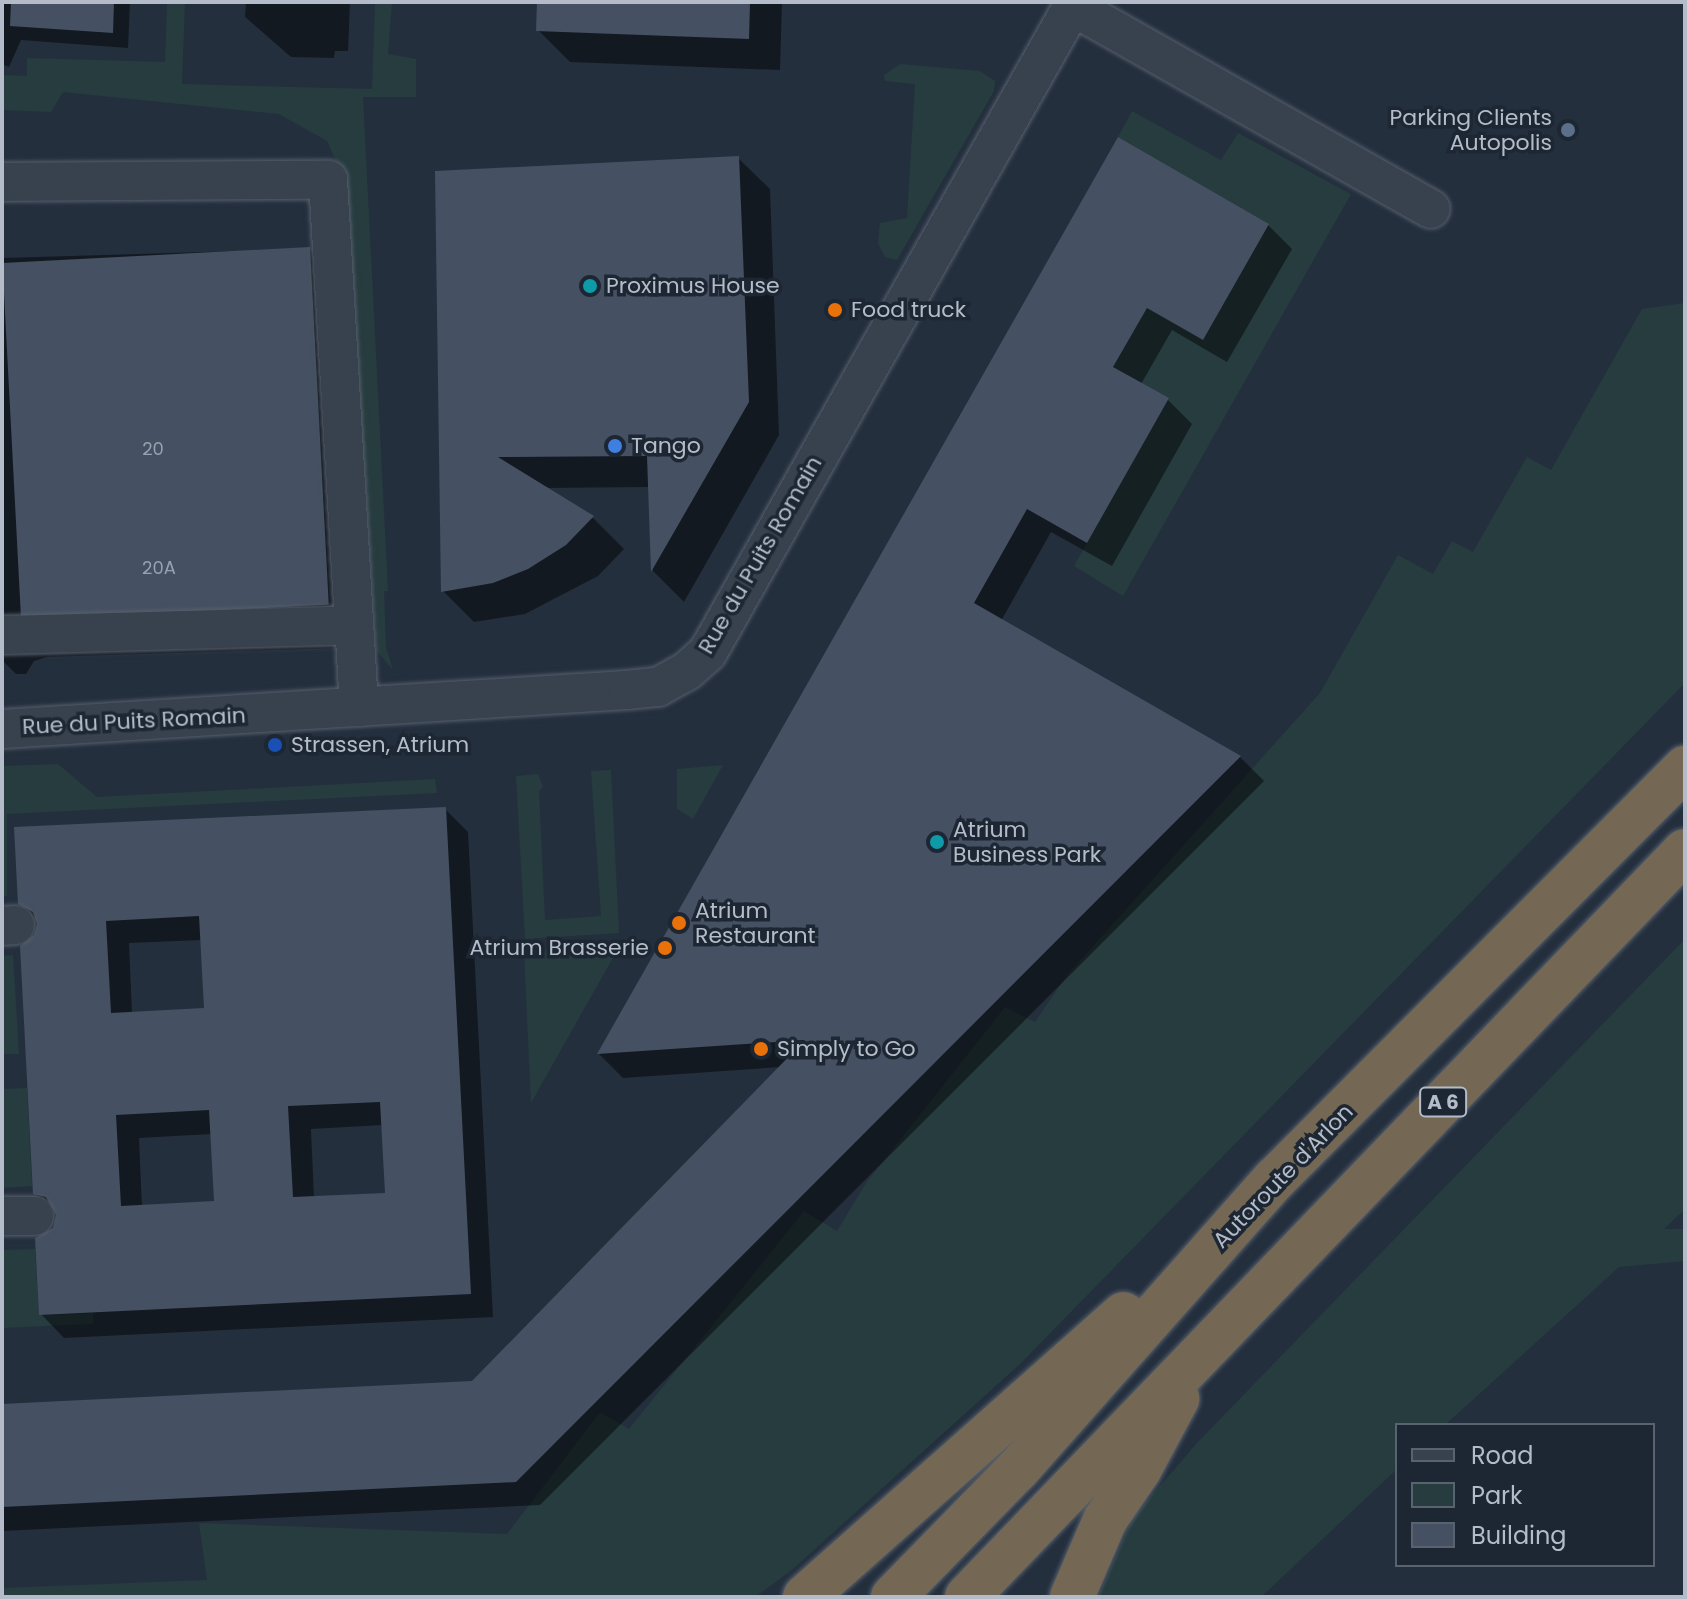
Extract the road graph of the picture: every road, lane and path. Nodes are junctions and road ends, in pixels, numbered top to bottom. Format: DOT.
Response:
graph roads {
  1 [pos="1074,4"];
  2 [pos="2,182"];
  3 [pos="1431,209"];
  4 [pos="354,625"];
  5 [pos="2,635"];
  6 [pos="359,707"];
  7 [pos="2,729"];
  8 [pos="1685,768"];
  9 [pos="1685,851"];
  10 [pos="1275,1179"];
  11 [pos="1201,1354"];
  12 [pos="805,1597"];
  13 [pos="893,1597"];
  14 [pos="967,1597"];
  15 [pos="1072,1597"];
  1 -- 3 [label="street"];
  1 -- 6 [label="street, Rue du Puits Romain"];
  2 -- 4 [label="street"];
  4 -- 5 [label="street"];
  4 -- 6 [label="street"];
  6 -- 7 [label="street, Rue du Puits Romain"];
  8 -- 10 [label="highway, Autoroute d'Arlon"];
  9 -- 11 [label="highway, A 6"];
  10 -- 12 [label="highway"];
  10 -- 13 [label="highway, Autoroute d'Arlon"];
  11 -- 14 [label="highway, A 6"];
  11 -- 15 [label="highway, A 6"];
}
